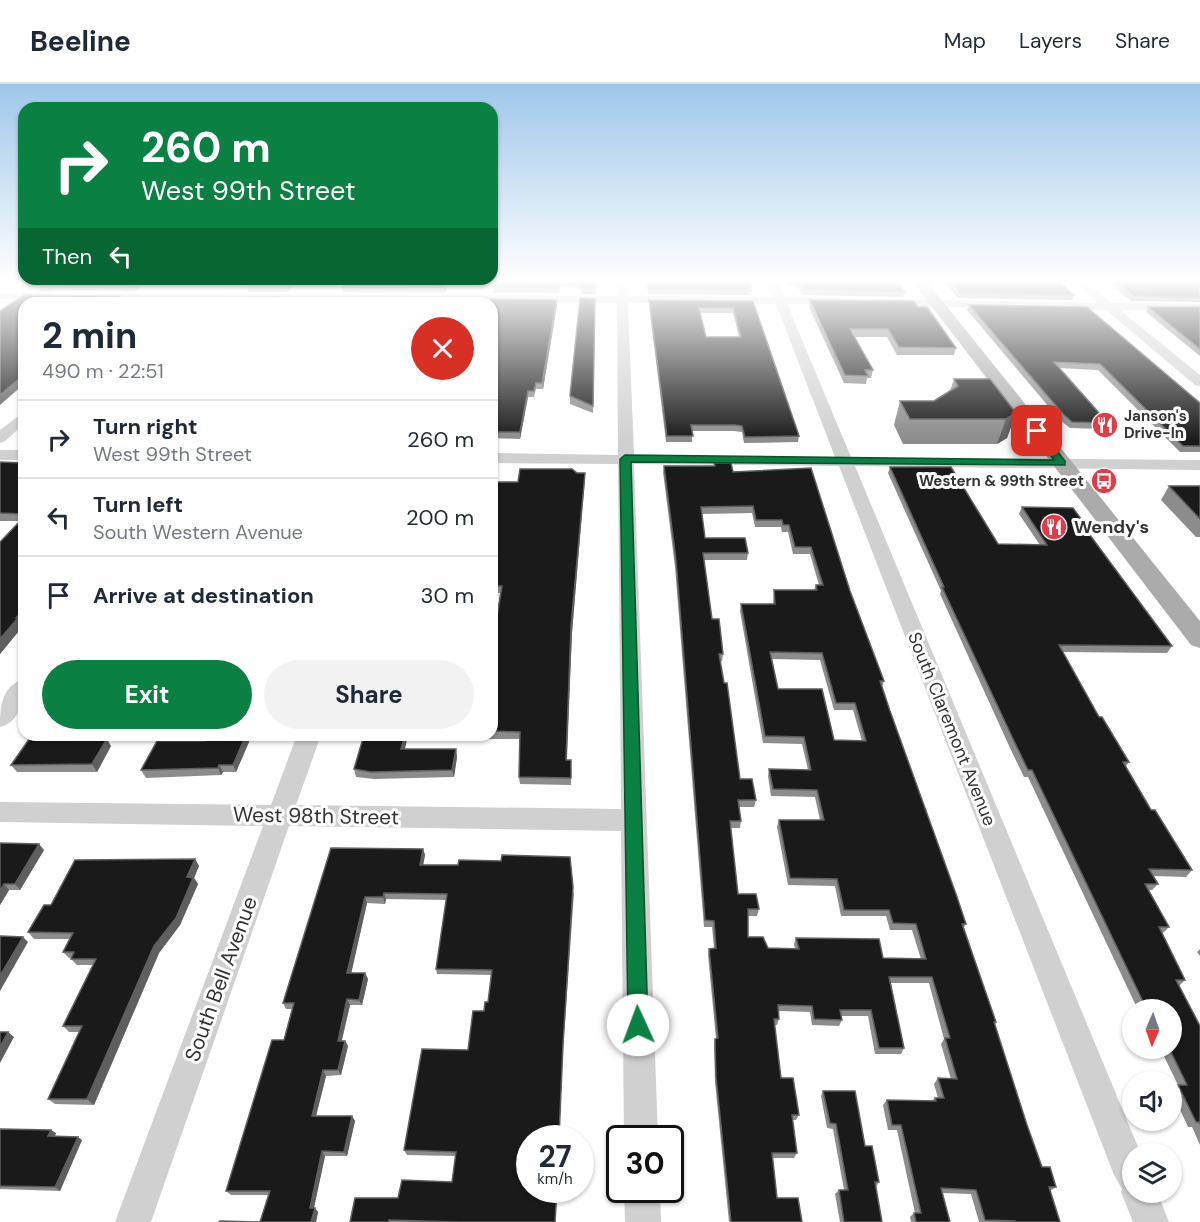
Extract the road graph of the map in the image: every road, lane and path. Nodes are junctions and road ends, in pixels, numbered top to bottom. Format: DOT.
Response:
graph roads {
  1 [pos="623,335"];
  2 [pos="794,335"];
  3 [pos="961,335"];
  4 [pos="1143,335"];
  5 [pos="1200,382"];
  6 [pos="18,422"];
  7 [pos="0,438"];
  8 [pos="0,455"];
  9 [pos="18,455"];
  10 [pos="498,458"];
  11 [pos="625,459"];
  12 [pos="844,460"];
  13 [pos="1062,463"];
  14 [pos="1200,465"];
  15 [pos="1200,639"];
  16 [pos="18,695"];
  17 [pos="0,719"];
  18 [pos="307,741"];
  19 [pos="0,812"];
  20 [pos="280,816"];
  21 [pos="632,820"];
  22 [pos="641,1125"];
  23 [pos="1122,1150"];
  24 [pos="642,1203"];
  25 [pos="1143,1203"];
  26 [pos="133,1222"];
  27 [pos="643,1222"];
  28 [pos="1151,1222"];
  1 -- 11 [label="street"];
  2 -- 12 [label="street, South Claremont Avenue"];
  3 -- 13 [label="main road"];
  4 -- 5 [label="street"];
  6 -- 7 [label="street"];
  8 -- 9 [label="street"];
  10 -- 11 [label="street"];
  11 -- 12 [label="street"];
  11 -- 21 [label="street"];
  12 -- 13 [label="street"];
  12 -- 23 [label="street, South Claremont Avenue"];
  13 -- 14 [label="street"];
  13 -- 15 [label="main road"];
  16 -- 17 [label="street"];
  18 -- 20 [label="street, South Bell Avenue"];
  19 -- 20 [label="street, West 98th Street"];
  20 -- 21 [label="street, West 98th Street"];
  20 -- 26 [label="street, South Bell Avenue"];
  21 -- 22 [label="street"];
  24 -- 27 [label="street"];
  25 -- 28 [label="street"];
}
